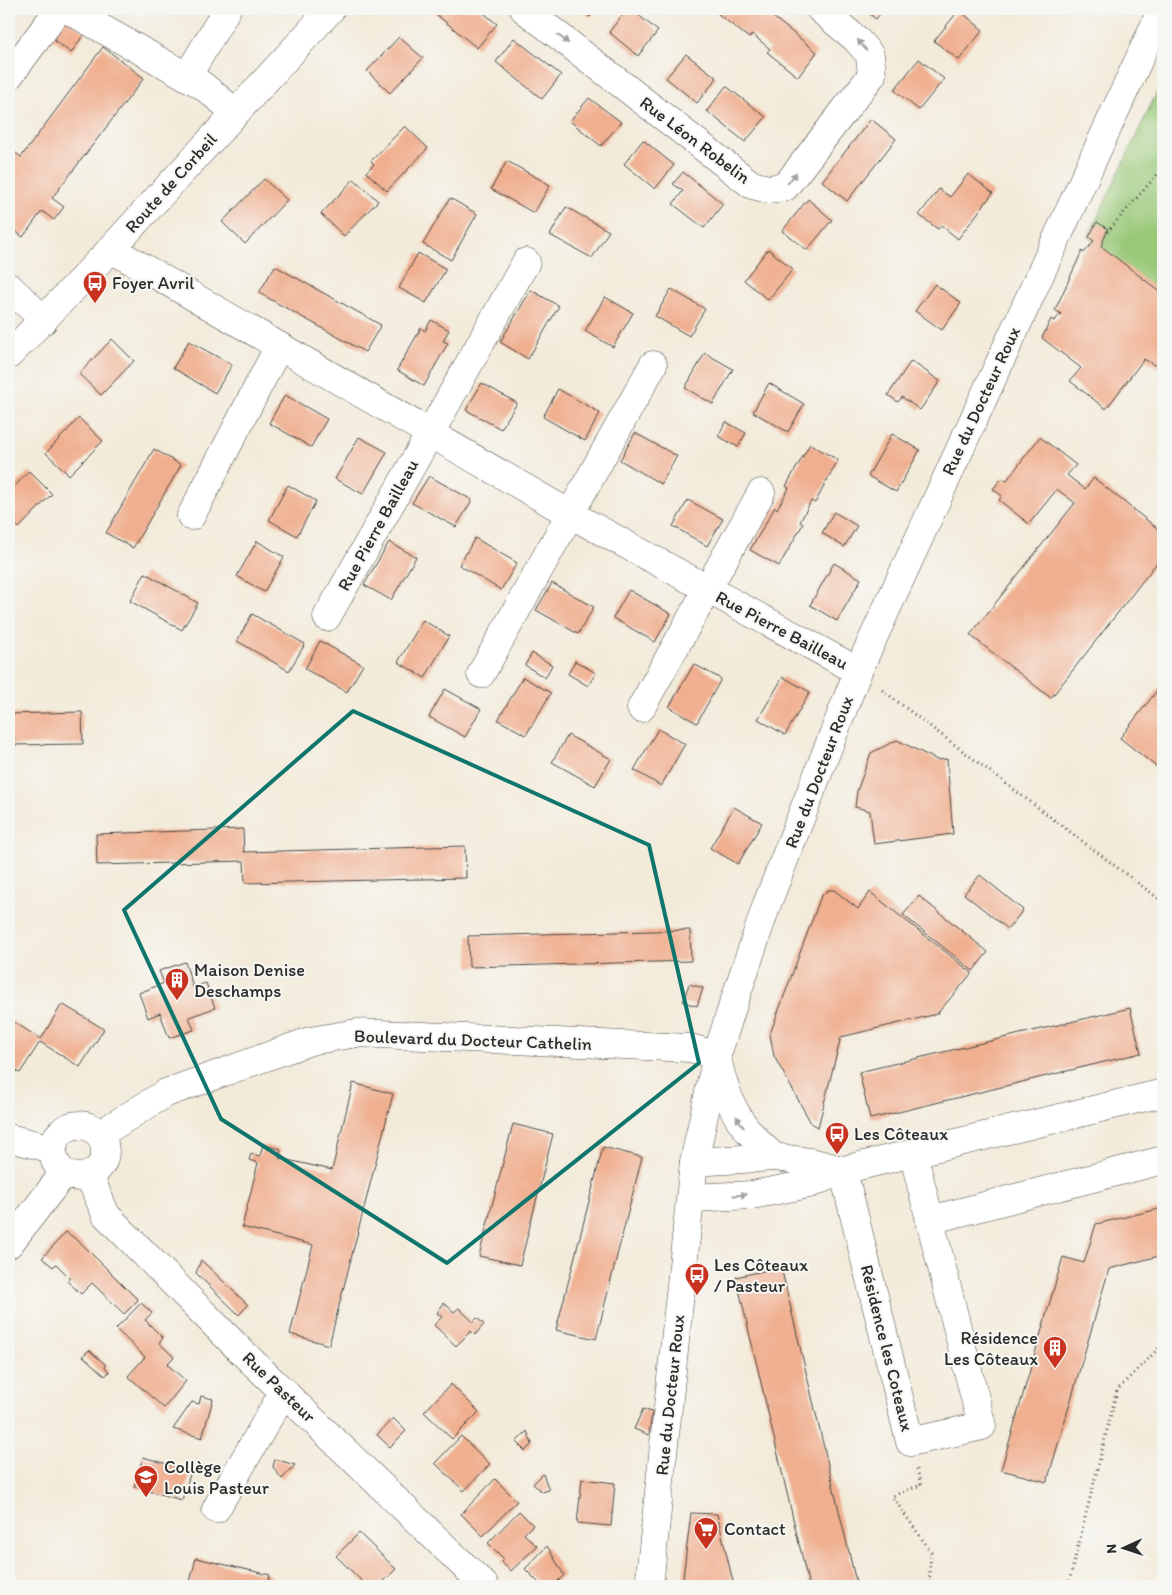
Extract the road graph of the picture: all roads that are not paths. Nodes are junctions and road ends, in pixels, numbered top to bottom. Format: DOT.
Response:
graph roads {
  1 [pos="59,9"];
  2 [pos="68,9"];
  3 [pos="227,9"];
  4 [pos="331,9"];
  5 [pos="524,9"];
  6 [pos="820,9"];
  7 [pos="1162,9"];
  8 [pos="9,76"];
  9 [pos="186,76"];
  10 [pos="235,112"];
  11 [pos="111,249"];
  12 [pos="526,262"];
  13 [pos="9,287"];
  14 [pos="44,320"];
  15 [pos="279,346"];
  16 [pos="9,356"];
  17 [pos="653,365"];
  18 [pos="430,433"];
  19 [pos="761,492"];
  20 [pos="570,514"];
  21 [pos="191,516"];
  22 [pos="706,589"];
  23 [pos="326,617"];
  24 [pos="858,671"];
  25 [pos="481,674"];
  26 [pos="641,708"];
  27 [pos="716,1055"];
  28 [pos="1163,1093"];
  29 [pos="100,1134"];
  30 [pos="9,1138"];
  31 [pos="52,1149"];
  32 [pos="913,1153"];
  33 [pos="774,1157"];
  34 [pos="1163,1160"];
  35 [pos="694,1162"];
  36 [pos="843,1170"];
  37 [pos="77,1174"];
  38 [pos="691,1198"];
  39 [pos="930,1220"];
  40 [pos="9,1244"];
  41 [pos="284,1392"];
  42 [pos="216,1509"];
  43 [pos="485,1586"];
  44 [pos="649,1586"];
  1 -- 8 [label="street"];
  2 -- 9 [label="street"];
  3 -- 9 [label="street"];
  4 -- 10 [label="street, Route de Corbeil"];
  5 -- 6 [label="street, Rue Léon Robelin, one-way"];
  7 -- 24 [label="street, Rue du Docteur Roux"];
  9 -- 10 [label="street"];
  10 -- 11 [label="street, Route de Corbeil"];
  11 -- 14 [label="street, Route de Corbeil"];
  11 -- 15 [label="street, Rue Pierre Bailleau"];
  12 -- 18 [label="street, Rue Pierre Bailleau"];
  13 -- 14 [label="street"];
  14 -- 16 [label="street, Route de Corbeil"];
  15 -- 18 [label="street, Rue Pierre Bailleau"];
  15 -- 21 [label="street"];
  17 -- 20 [label="street"];
  18 -- 20 [label="street, Rue Pierre Bailleau"];
  18 -- 23 [label="street, Rue Pierre Bailleau"];
  19 -- 22 [label="street, Rue Pierre Bailleau"];
  20 -- 22 [label="street, Rue Pierre Bailleau"];
  20 -- 25 [label="street"];
  22 -- 24 [label="street, Rue Pierre Bailleau"];
  22 -- 26 [label="street, Rue Pierre Bailleau"];
  24 -- 27 [label="street, Rue du Docteur Roux"];
  27 -- 29 [label="street, Boulevard du Docteur Cathelin"];
  33 -- 27 [label="street, one-way"];
  27 -- 35 [label="street, Rue du Docteur Roux"];
  28 -- 32 [label="street"];
  29 -- 31 [label="street"];
  29 -- 37 [label="street"];
  30 -- 31 [label="street"];
  31 -- 37 [label="street"];
  32 -- 36 [label="street"];
  32 -- 39 [label="street, Résidence les Coteaux"];
  33 -- 35 [label="street"];
  33 -- 36 [label="street"];
  34 -- 39 [label="street"];
  35 -- 38 [label="street, Rue du Docteur Roux"];
  38 -- 36 [label="street, one-way"];
  36 -- 39 [label="street, Résidence les Coteaux"];
  37 -- 40 [label="street"];
  37 -- 41 [label="street, Rue Pasteur"];
  38 -- 44 [label="street, Rue du Docteur Roux"];
  41 -- 42 [label="street"];
  41 -- 43 [label="street, Rue Pasteur"];
}
